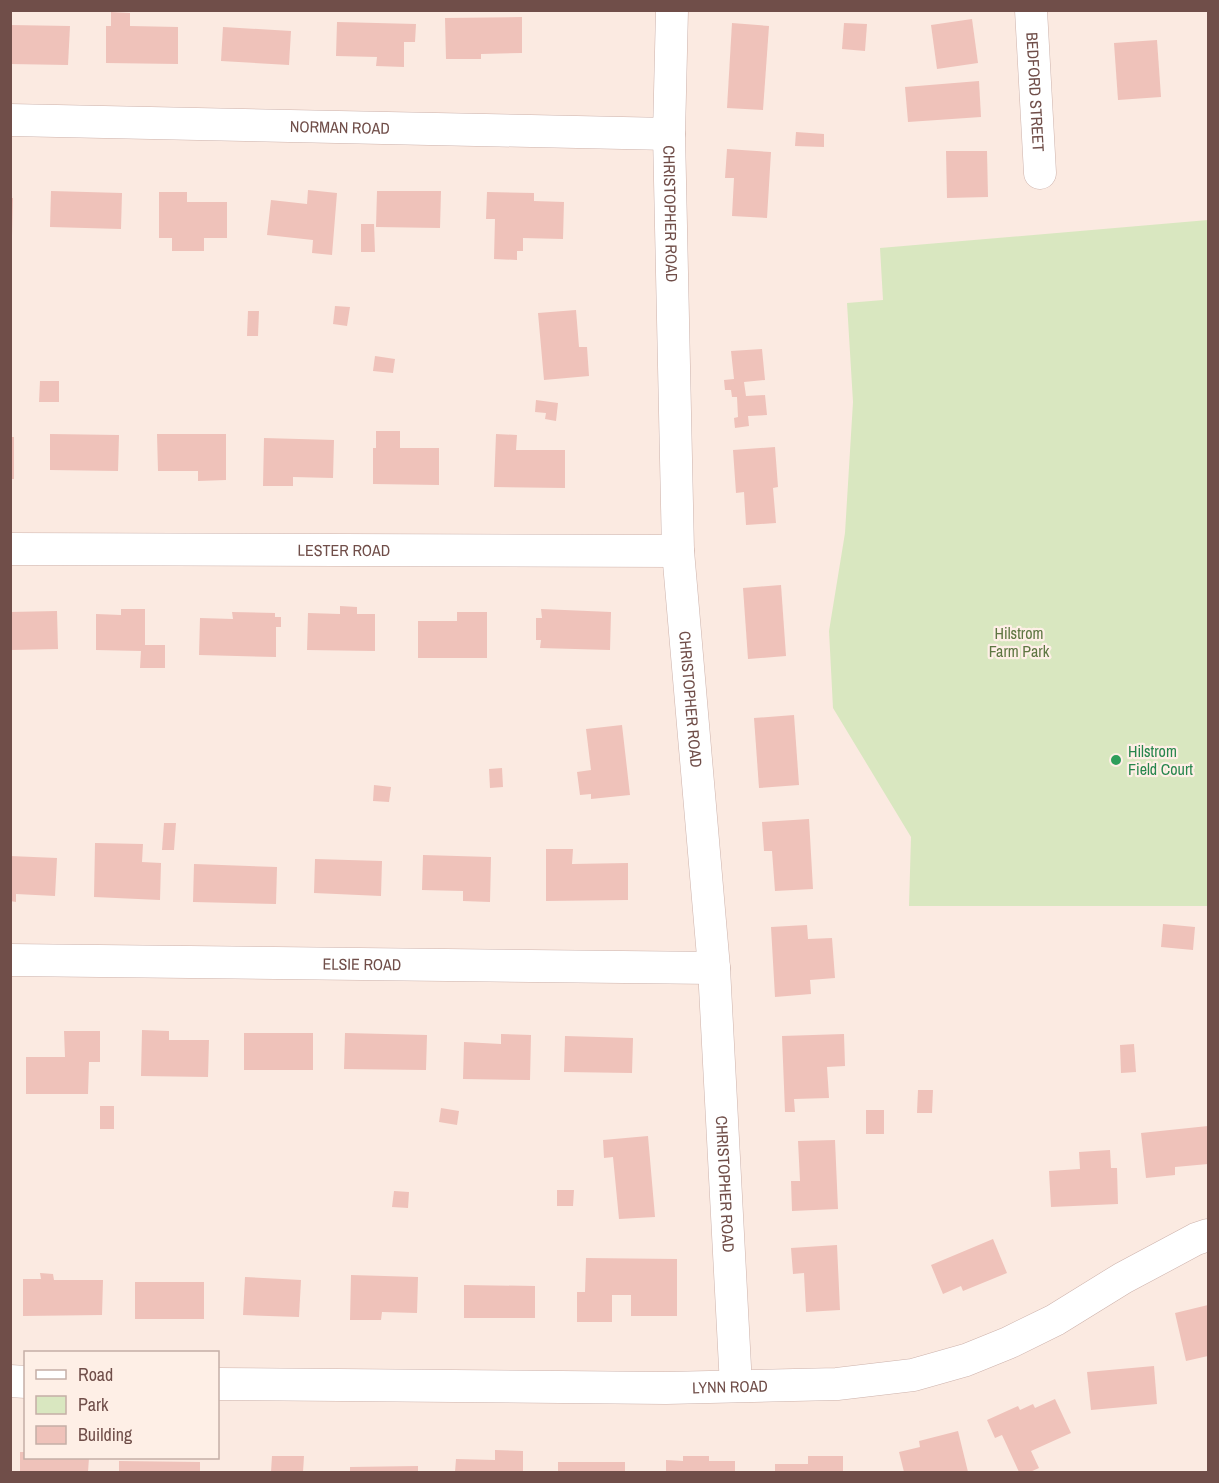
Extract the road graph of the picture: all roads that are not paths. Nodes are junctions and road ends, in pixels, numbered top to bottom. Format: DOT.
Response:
graph roads {
  1 [pos="672,10"];
  2 [pos="1031,10"];
  3 [pos="10,120"];
  4 [pos="669,134"];
  5 [pos="1040,173"];
  6 [pos="10,549"];
  7 [pos="678,551"];
  8 [pos="10,960"];
  9 [pos="714,968"];
  10 [pos="1209,1235"];
  11 [pos="219,1384"];
  12 [pos="736,1386"];
  1 -- 4 [label="street, CHRISTOPHER ROAD"];
  2 -- 5 [label="street, BEDFORD STREET"];
  3 -- 4 [label="street, NORMAN ROAD"];
  4 -- 7 [label="street, CHRISTOPHER ROAD"];
  6 -- 7 [label="street, LESTER ROAD"];
  7 -- 9 [label="street, CHRISTOPHER ROAD"];
  8 -- 9 [label="street, ELSIE ROAD"];
  9 -- 12 [label="street, CHRISTOPHER ROAD"];
  10 -- 12 [label="street, LYNN ROAD"];
  11 -- 12 [label="street, LYNN ROAD"];
}
